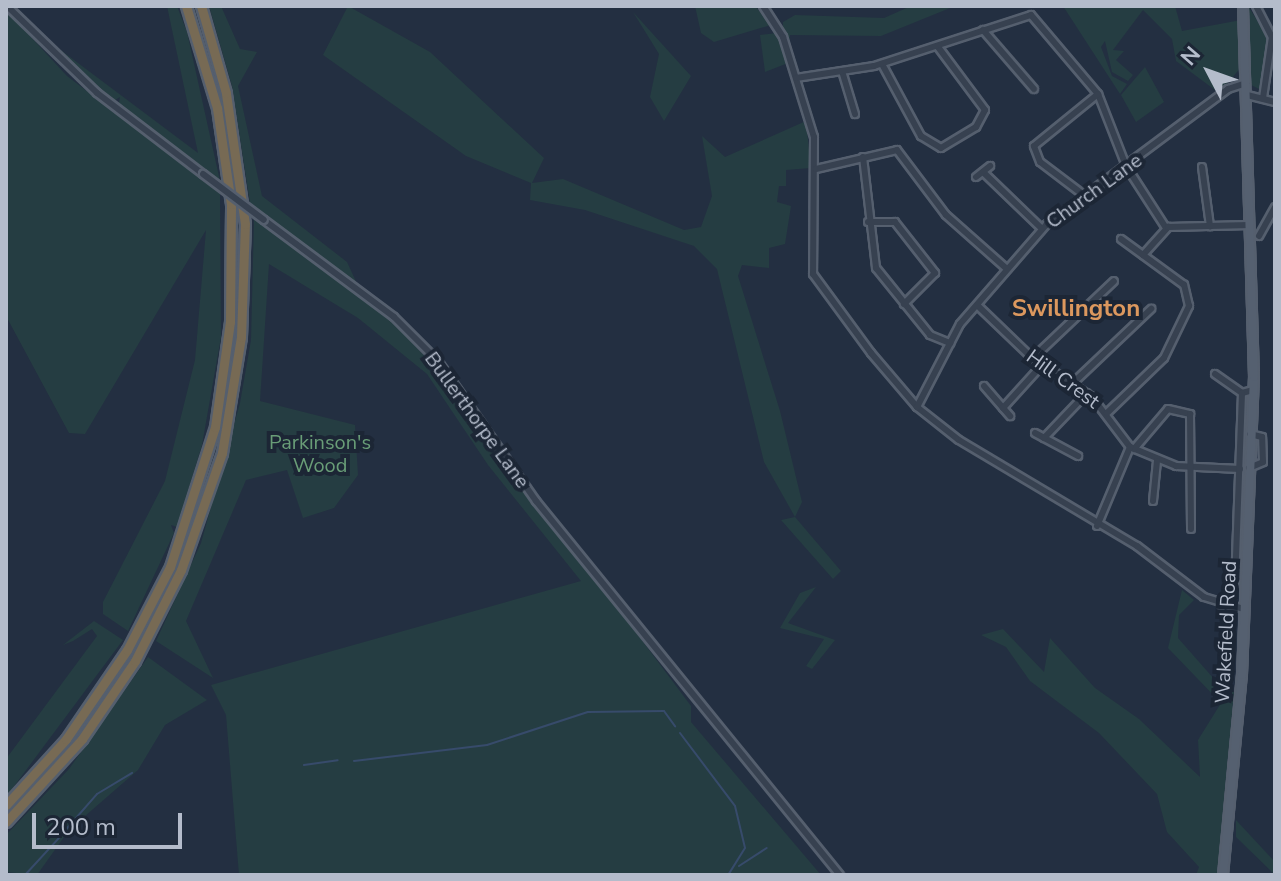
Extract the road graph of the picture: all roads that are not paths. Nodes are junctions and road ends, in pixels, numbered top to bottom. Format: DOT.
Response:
graph roads {
  1 [pos="7,6"];
  2 [pos="186,6"];
  3 [pos="201,6"];
  4 [pos="763,6"];
  5 [pos="1243,6"];
  6 [pos="1256,6"];
  7 [pos="983,30"];
  8 [pos="938,47"];
  9 [pos="882,64"];
  10 [pos="842,71"];
  11 [pos="796,78"];
  12 [pos="1246,83"];
  13 [pos="1034,89"];
  14 [pos="1098,94"];
  15 [pos="1247,95"];
  16 [pos="1263,98"];
  17 [pos="1275,102"];
  18 [pos="855,114"];
  19 [pos="863,157"];
  20 [pos="990,166"];
  21 [pos="1126,166"];
  22 [pos="816,169"];
  23 [pos="1197,179"];
  24 [pos="1085,196"];
  25 [pos="1275,207"];
  26 [pos="868,222"];
  27 [pos="1250,225"];
  28 [pos="1210,226"];
  29 [pos="1166,228"];
  30 [pos="1042,229"];
  31 [pos="1121,239"];
  32 [pos="1254,240"];
  33 [pos="1143,255"];
  34 [pos="1007,269"];
  35 [pos="1114,281"];
  36 [pos="904,304"];
  37 [pos="977,305"];
  38 [pos="1151,309"];
  39 [pos="950,343"];
  40 [pos="1034,357"];
  41 [pos="1042,365"];
  42 [pos="1215,374"];
  43 [pos="1073,383"];
  44 [pos="984,386"];
  45 [pos="1253,390"];
  46 [pos="1087,393"];
  47 [pos="1242,393"];
  48 [pos="917,407"];
  49 [pos="1003,408"];
  50 [pos="1107,413"];
  51 [pos="1010,416"];
  52 [pos="1035,433"];
  53 [pos="1250,434"];
  54 [pos="1044,438"];
  55 [pos="1132,448"];
  56 [pos="1078,456"];
  57 [pos="1157,461"];
  58 [pos="1193,466"];
  59 [pos="1244,469"];
  60 [pos="1153,501"];
  61 [pos="1097,526"];
  62 [pos="1191,529"];
  63 [pos="1221,605"];
  64 [pos="1244,609"];
  65 [pos="6,805"];
  66 [pos="6,822"];
  67 [pos="833,867"];
  68 [pos="828,875"];
  69 [pos="840,875"];
  70 [pos="1223,875"];
  1 -- 67 [label="street, Bullerthorpe Lane, bridge"];
  2 -- 65 [label="highway"];
  3 -- 66 [label="highway"];
  4 -- 11 [label="street"];
  5 -- 12 [label="main road, Wakefield Road"];
  6 -- 16 [label="street"];
  7 -- 8 [label="street"];
  7 -- 13 [label="street"];
  7 -- 14 [label="street"];
  8 -- 9 [label="street"];
  8 -- 9 [label="street"];
  9 -- 10 [label="street"];
  10 -- 11 [label="street"];
  10 -- 18 [label="street"];
  11 -- 22 [label="street"];
  12 -- 15 [label="main road, Wakefield Road"];
  12 -- 21 [label="street, Church Lane"];
  14 -- 21 [label="street"];
  14 -- 24 [label="street"];
  15 -- 16 [label="street"];
  15 -- 27 [label="main road, Wakefield Road"];
  16 -- 17 [label="street"];
  19 -- 22 [label="street"];
  19 -- 26 [label="street"];
  19 -- 34 [label="street"];
  20 -- 30 [label="street"];
  21 -- 24 [label="street, Church Lane"];
  21 -- 29 [label="street"];
  22 -- 48 [label="street"];
  23 -- 28 [label="street"];
  24 -- 30 [label="street, Church Lane"];
  25 -- 32 [label="street"];
  26 -- 36 [label="street"];
  26 -- 36 [label="street"];
  27 -- 28 [label="street"];
  27 -- 32 [label="main road, Wakefield Road"];
  28 -- 29 [label="street"];
  29 -- 33 [label="street"];
  30 -- 34 [label="street, Church Lane"];
  31 -- 33 [label="street"];
  32 -- 45 [label="main road, Wakefield Road"];
  33 -- 50 [label="street"];
  34 -- 37 [label="street, Church Lane"];
  35 -- 40 [label="street"];
  36 -- 39 [label="street"];
  37 -- 39 [label="street, Church Lane"];
  37 -- 40 [label="street, Hill Crest"];
  38 -- 43 [label="street"];
  39 -- 48 [label="street, Church Lane"];
  40 -- 41 [label="street, Hill Crest"];
  41 -- 43 [label="street, Hill Crest"];
  41 -- 49 [label="street"];
  42 -- 47 [label="street"];
  43 -- 46 [label="street, Hill Crest"];
  44 -- 49 [label="street"];
  45 -- 47 [label="street"];
  45 -- 53 [label="main road, Wakefield Road"];
  46 -- 50 [label="street, Hill Crest"];
  46 -- 54 [label="street"];
  47 -- 59 [label="street, Wakefield Road"];
  48 -- 61 [label="street"];
  49 -- 51 [label="street"];
  50 -- 55 [label="street, Hill Crest"];
  52 -- 54 [label="street"];
  53 -- 59 [label="main road, Wakefield Road"];
  53 -- 59 [label="street"];
  54 -- 56 [label="street"];
  55 -- 57 [label="street, Hill Crest"];
  55 -- 58 [label="street"];
  55 -- 61 [label="street"];
  57 -- 58 [label="street, Hill Crest"];
  57 -- 60 [label="street"];
  58 -- 59 [label="street, Hill Crest"];
  58 -- 62 [label="street"];
  59 -- 63 [label="street, Wakefield Road"];
  59 -- 64 [label="main road, Wakefield Road"];
  61 -- 63 [label="street"];
  63 -- 64 [label="street"];
  64 -- 70 [label="main road, Wakefield Road"];
  67 -- 68 [label="street"];
  67 -- 69 [label="street, Bullerthorpe Lane"];
}
